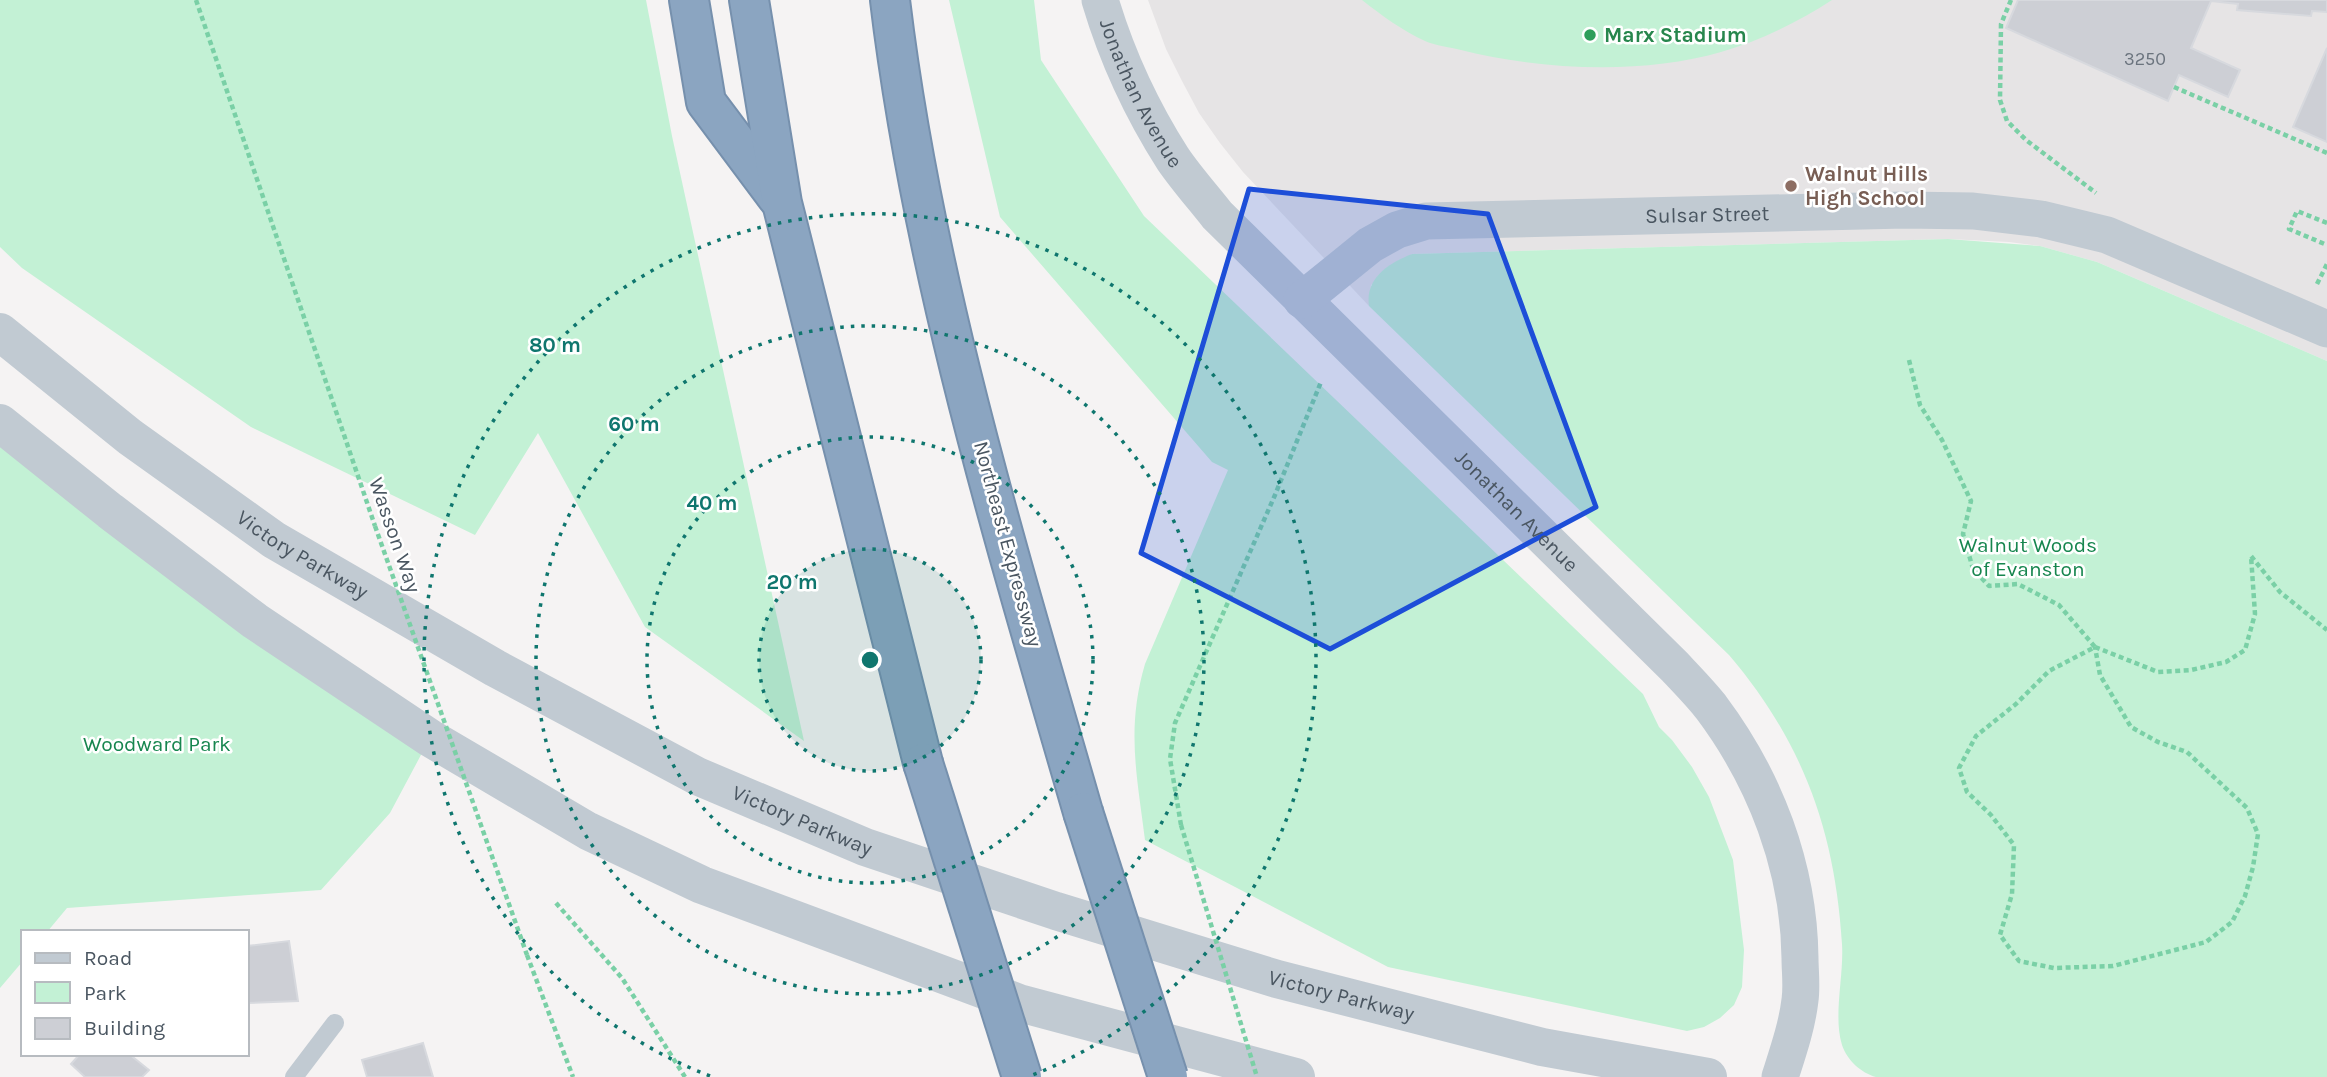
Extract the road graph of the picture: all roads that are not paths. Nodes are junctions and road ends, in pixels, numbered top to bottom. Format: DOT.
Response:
graph roads {
  1 [pos="689,0"];
  2 [pos="749,0"];
  3 [pos="890,0"];
  4 [pos="1100,0"];
  5 [pos="782,203"];
  6 [pos="1302,300"];
  7 [pos="2327,329"];
  8 [pos="0,332"];
  9 [pos="0,423"];
  10 [pos="335,1024"];
  11 [pos="294,1077"];
  12 [pos="1021,1077"];
  13 [pos="1168,1077"];
  14 [pos="1296,1077"];
  15 [pos="1708,1077"];
  16 [pos="1780,1077"];
  1 -- 5 [label="highway"];
  2 -- 5 [label="highway"];
  3 -- 13 [label="highway, Northeast Expressway, bridge"];
  4 -- 6 [label="street, Jonathan Avenue"];
  5 -- 12 [label="highway, bridge"];
  6 -- 7 [label="street, Sulsar Street"];
  6 -- 16 [label="street, Jonathan Avenue"];
  8 -- 15 [label="street, Victory Parkway"];
  9 -- 14 [label="street"];
  10 -- 11 [label="lane"];
}
